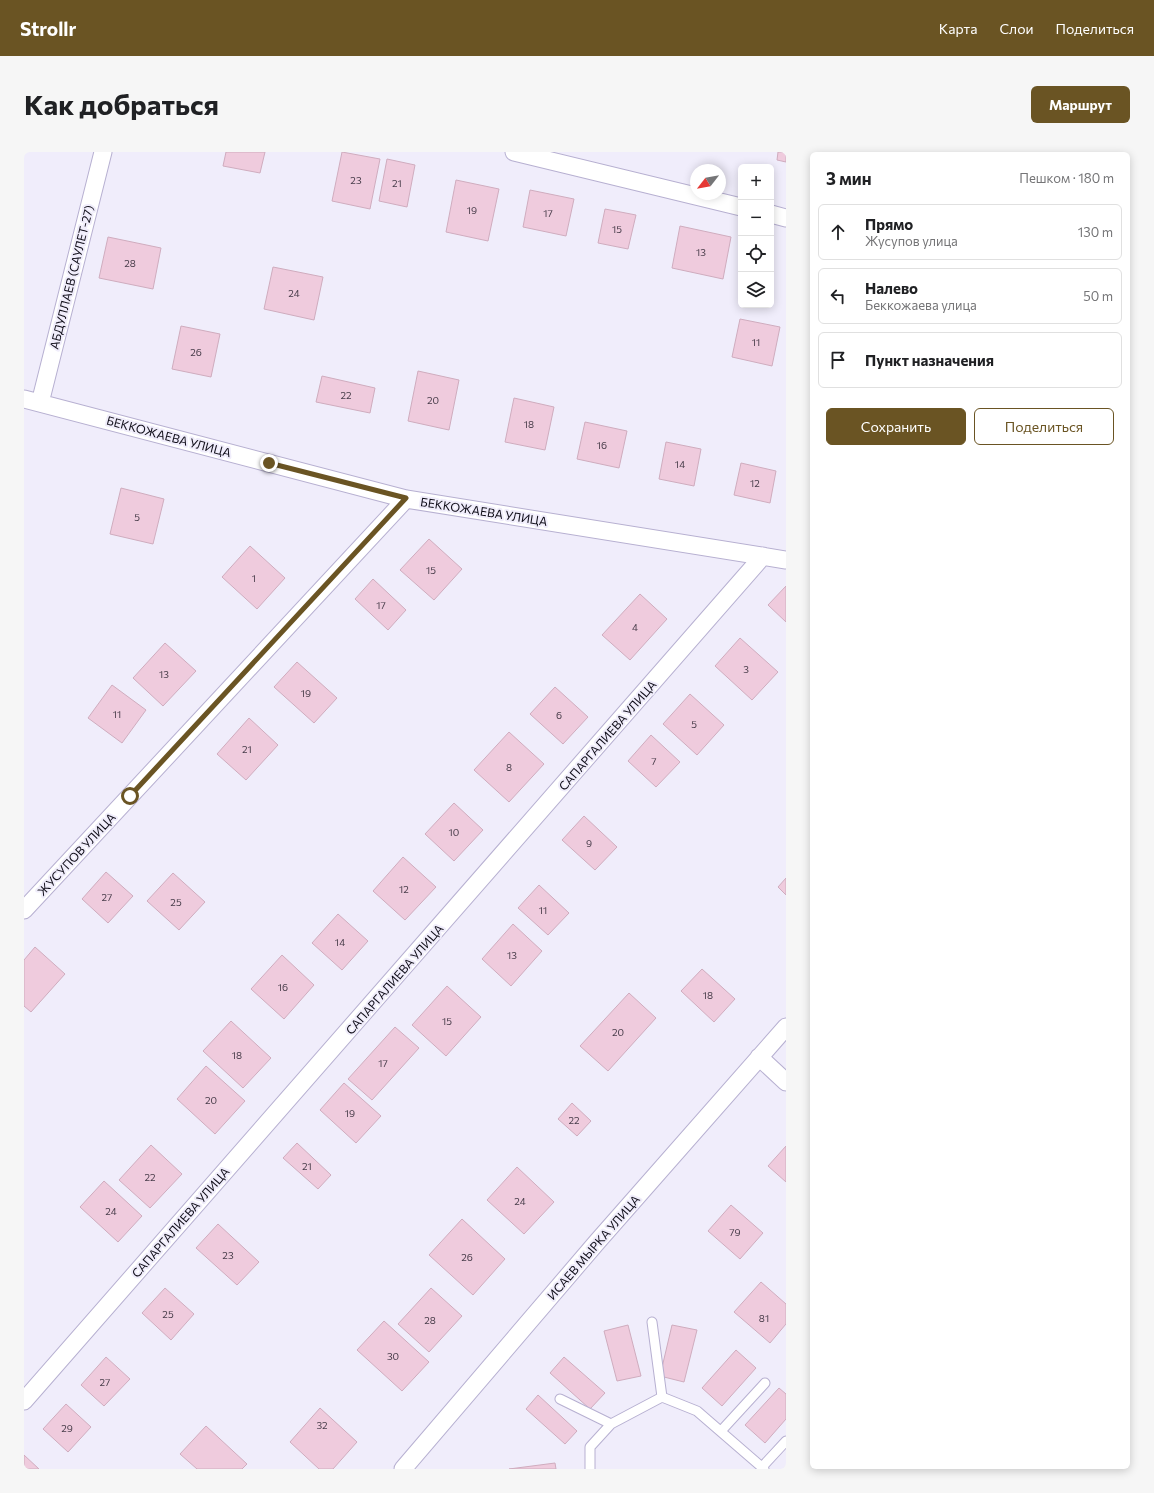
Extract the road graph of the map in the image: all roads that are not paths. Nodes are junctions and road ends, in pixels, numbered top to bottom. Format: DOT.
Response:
graph roads {
  1 [pos="103,152"];
  2 [pos="514,152"];
  3 [pos="738,206"];
  4 [pos="774,215"];
  5 [pos="786,218"];
  6 [pos="32,401"];
  7 [pos="406,498"];
  8 [pos="764,556"];
  9 [pos="786,560"];
  10 [pos="24,910"];
  11 [pos="786,1027"];
  12 [pos="759,1057"];
  13 [pos="786,1082"];
  14 [pos="652,1322"];
  15 [pos="765,1383"];
  16 [pos="662,1397"];
  17 [pos="560,1399"];
  18 [pos="24,1401"];
  19 [pos="610,1424"];
  20 [pos="721,1431"];
  21 [pos="786,1442"];
  22 [pos="763,1468"];
  23 [pos="403,1469"];
  24 [pos="590,1469"];
  1 -- 6 [label="street, АБДУЛЛАЕВ (САУЛЕТ-27)"];
  2 -- 3 [label="street"];
  4 -- 5 [label="street"];
  6 -- 7 [label="street, БЕККОЖАЕВА УЛИЦА"];
  7 -- 8 [label="street, БЕККОЖАЕВА УЛИЦА"];
  7 -- 10 [label="street, ЖУСУПОВ УЛИЦА"];
  8 -- 9 [label="street, БЕККОЖАЕВА УЛИЦА"];
  8 -- 18 [label="street, САПАРГАЛИЕВА УЛИЦА"];
  11 -- 12 [label="street, ИСАЕВ МЫРКА УЛИЦА"];
  12 -- 13 [label="street"];
  12 -- 23 [label="street, ИСАЕВ МЫРКА УЛИЦА"];
  14 -- 16 [label="lane"];
  15 -- 20 [label="lane"];
  16 -- 19 [label="lane"];
  16 -- 20 [label="lane"];
  17 -- 19 [label="lane"];
  19 -- 24 [label="lane"];
  20 -- 22 [label="lane"];
  21 -- 22 [label="lane"];
}
